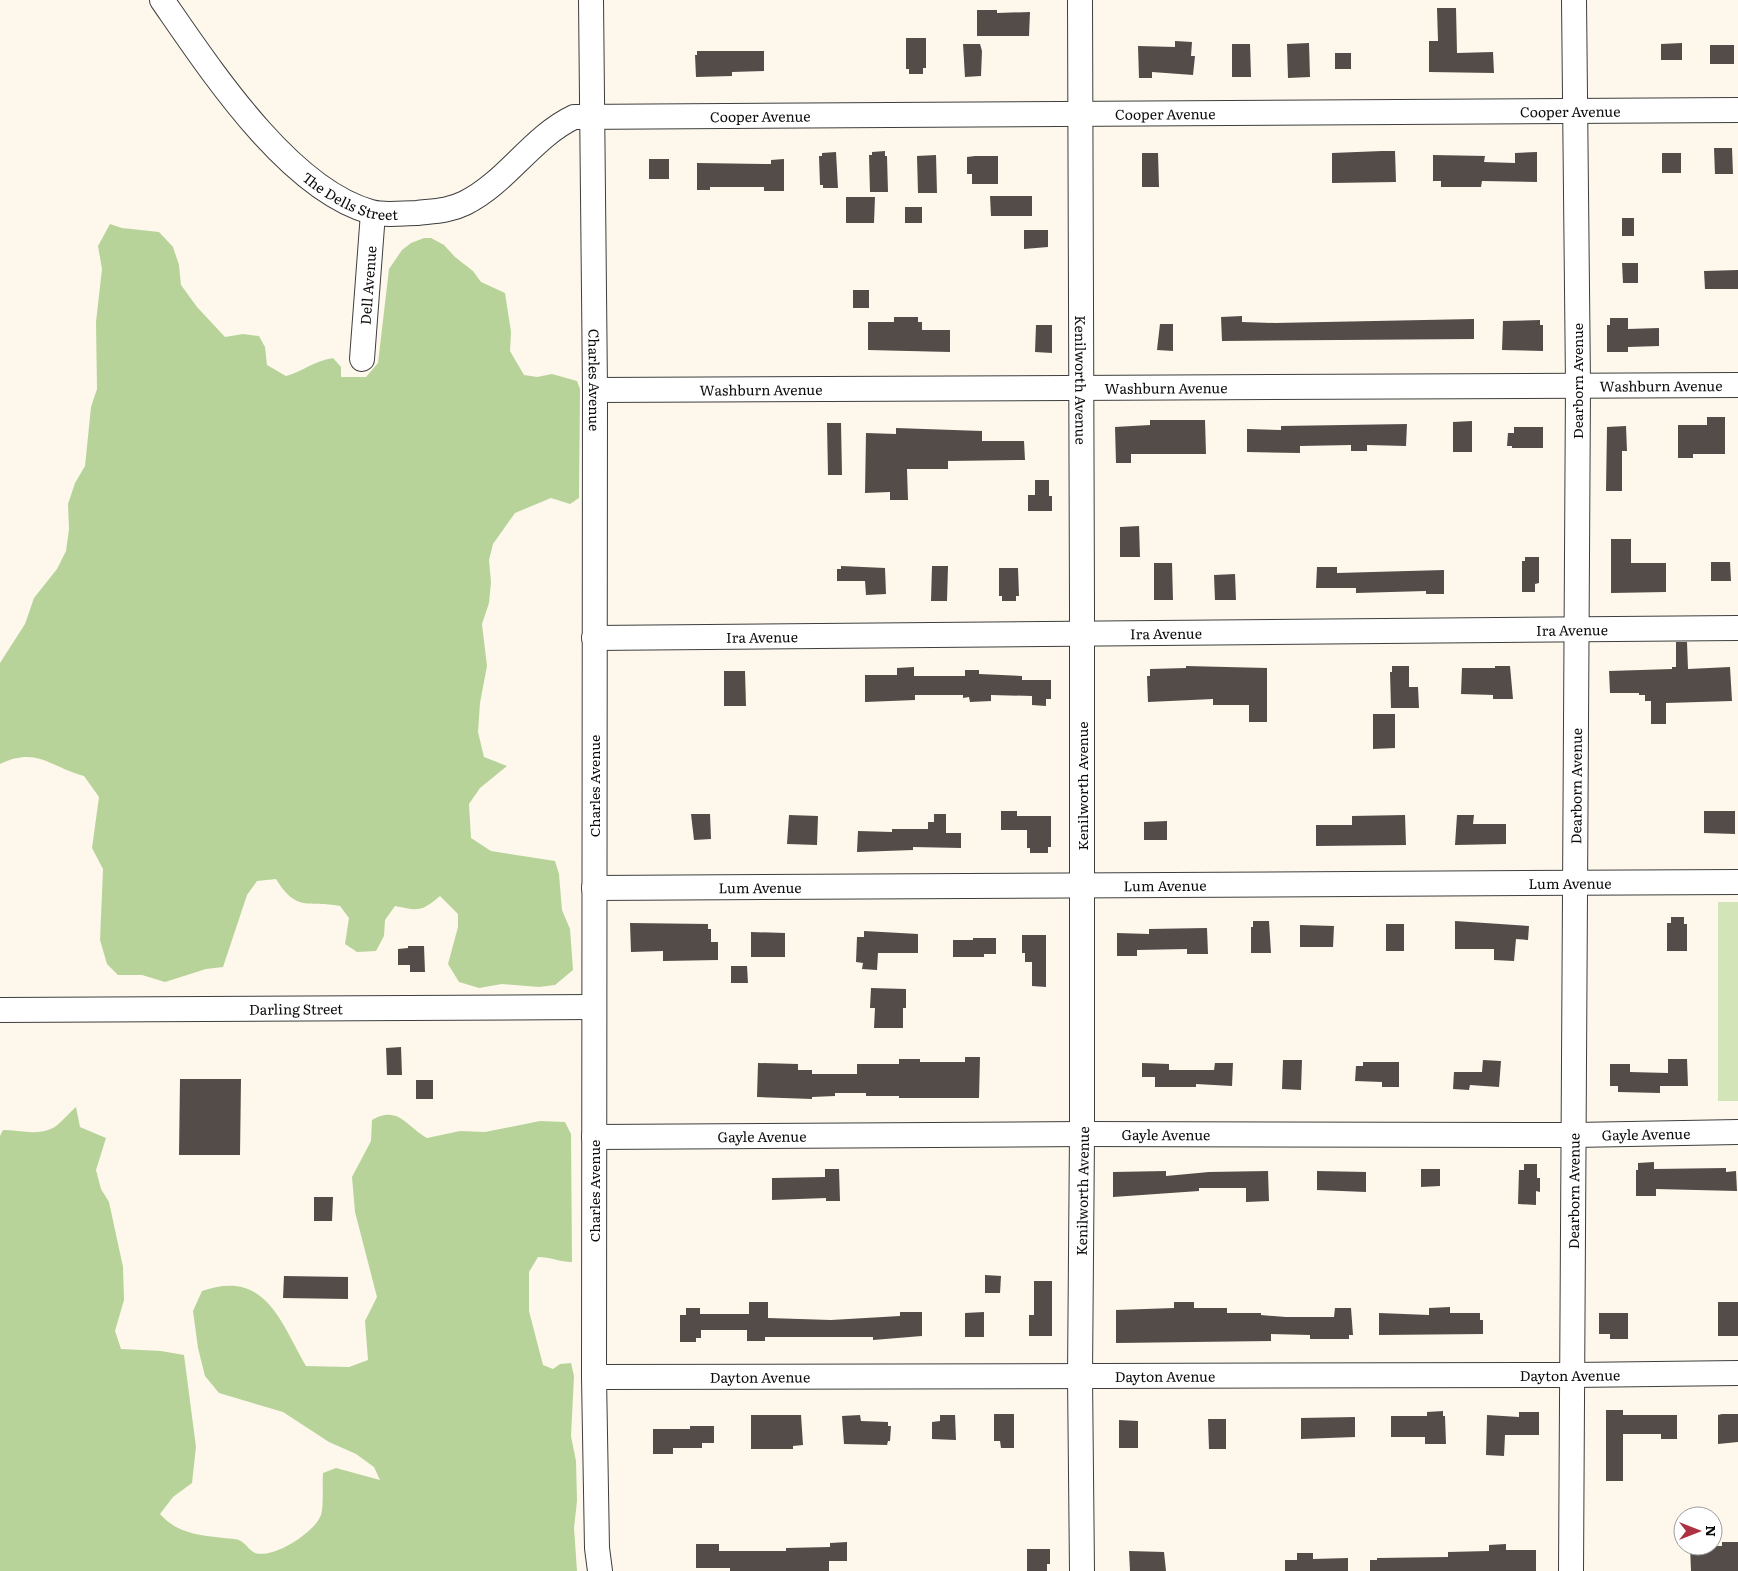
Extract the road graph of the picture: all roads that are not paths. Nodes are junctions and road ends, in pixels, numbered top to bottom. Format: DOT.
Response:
graph roads {
  1 [pos="162,0"];
  2 [pos="591,0"];
  3 [pos="1080,0"];
  4 [pos="1574,0"];
  5 [pos="1738,110"];
  6 [pos="1574,112"];
  7 [pos="1081,113"];
  8 [pos="592,117"];
  9 [pos="373,213"];
  10 [pos="362,359"];
  11 [pos="1578,385"];
  12 [pos="1738,385"];
  13 [pos="1082,387"];
  14 [pos="595,390"];
  15 [pos="1738,628"];
  16 [pos="1576,629"];
  17 [pos="1082,634"];
  18 [pos="594,638"];
  19 [pos="1738,882"];
  20 [pos="1574,883"];
  21 [pos="1082,884"];
  22 [pos="594,888"];
  23 [pos="593,1007"];
  24 [pos="0,1010"];
  25 [pos="1738,1132"];
  26 [pos="1082,1134"];
  27 [pos="1574,1135"];
  28 [pos="594,1137"];
  29 [pos="1738,1373"];
  30 [pos="1573,1375"];
  31 [pos="1080,1376"];
  32 [pos="594,1377"];
  33 [pos="600,1571"];
  34 [pos="1082,1571"];
  35 [pos="1571,1571"];
  1 -- 9 [label="street, The Dells Street"];
  2 -- 8 [label="street, Charles Avenue"];
  3 -- 7 [label="street, Kenilworth Avenue"];
  4 -- 6 [label="street, Dearborn Avenue"];
  5 -- 6 [label="street, Cooper Avenue"];
  6 -- 7 [label="street, Cooper Avenue"];
  6 -- 11 [label="street, Dearborn Avenue"];
  7 -- 8 [label="street, Cooper Avenue"];
  7 -- 13 [label="street, Kenilworth Avenue"];
  8 -- 9 [label="street, The Dells Street"];
  8 -- 14 [label="street, Charles Avenue"];
  9 -- 10 [label="street, Dell Avenue"];
  11 -- 12 [label="street, Washburn Avenue"];
  11 -- 13 [label="street, Washburn Avenue"];
  11 -- 16 [label="street, Dearborn Avenue"];
  13 -- 14 [label="street, Washburn Avenue"];
  13 -- 17 [label="street, Kenilworth Avenue"];
  14 -- 18 [label="street, Charles Avenue"];
  15 -- 16 [label="street, Ira Avenue"];
  16 -- 17 [label="street, Ira Avenue"];
  16 -- 20 [label="street, Dearborn Avenue"];
  17 -- 18 [label="street, Ira Avenue"];
  17 -- 21 [label="street, Kenilworth Avenue"];
  18 -- 22 [label="street, Charles Avenue"];
  19 -- 20 [label="street, Lum Avenue"];
  20 -- 21 [label="street, Lum Avenue"];
  20 -- 27 [label="street, Dearborn Avenue"];
  21 -- 22 [label="street, Lum Avenue"];
  21 -- 26 [label="street, Kenilworth Avenue"];
  22 -- 23 [label="street, Charles Avenue"];
  23 -- 24 [label="street, Darling Street"];
  23 -- 28 [label="street, Charles Avenue"];
  25 -- 27 [label="street, Gayle Avenue"];
  26 -- 27 [label="street, Gayle Avenue"];
  26 -- 28 [label="street, Gayle Avenue"];
  26 -- 31 [label="street, Kenilworth Avenue"];
  27 -- 30 [label="street, Dearborn Avenue"];
  28 -- 32 [label="street, Charles Avenue"];
  29 -- 30 [label="street, Dayton Avenue"];
  30 -- 31 [label="street, Dayton Avenue"];
  30 -- 35 [label="street, Dearborn Avenue"];
  31 -- 32 [label="street, Dayton Avenue"];
  31 -- 34 [label="street, Kenilworth Avenue"];
  32 -- 33 [label="street, Charles Avenue"];
}
